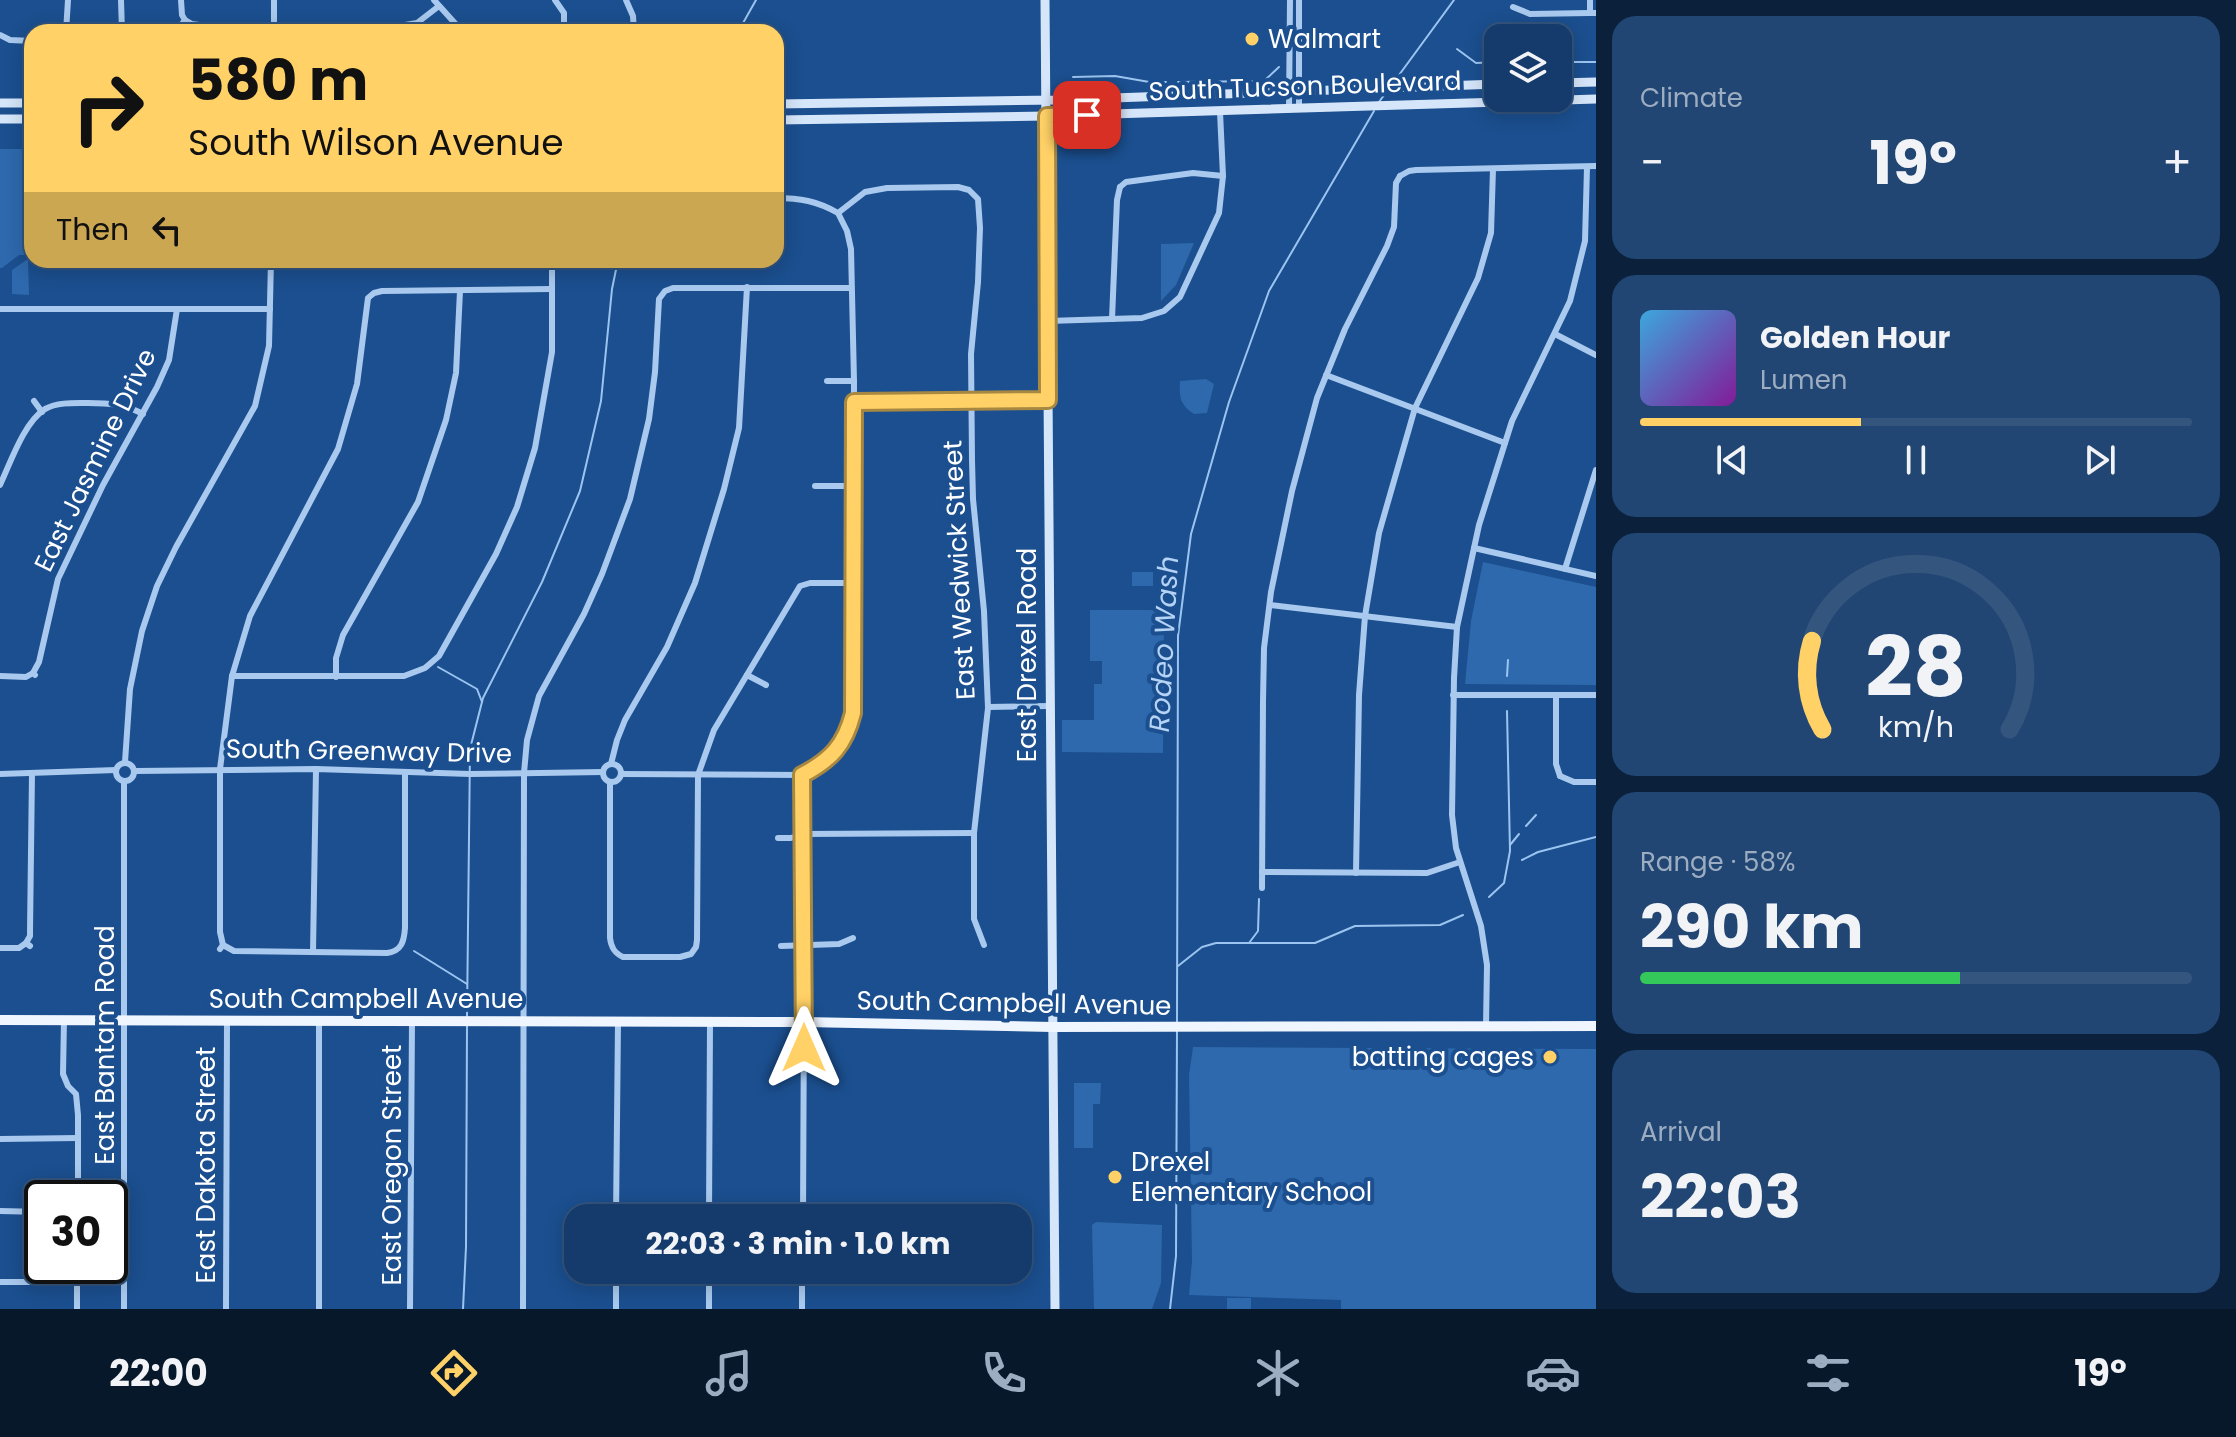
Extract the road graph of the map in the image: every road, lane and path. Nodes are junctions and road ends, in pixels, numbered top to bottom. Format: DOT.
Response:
graph roads {
  1 [pos="68,0"];
  2 [pos="121,0"];
  3 [pos="181,0"];
  4 [pos="274,0"];
  5 [pos="555,0"];
  6 [pos="626,0"];
  7 [pos="1045,0"];
  8 [pos="1290,0"];
  9 [pos="1299,0"];
  10 [pos="1590,0"];
  11 [pos="436,3"];
  12 [pos="1513,7"];
  13 [pos="1593,13"];
  14 [pos="66,24"];
  15 [pos="122,24"];
  16 [pos="192,24"];
  17 [pos="274,24"];
  18 [pos="411,24"];
  19 [pos="455,24"];
  20 [pos="565,24"];
  21 [pos="634,24"];
  22 [pos="0,35"];
  23 [pos="24,41"];
  24 [pos="1596,82"];
  25 [pos="1572,83"];
  26 [pos="1484,84"];
  27 [pos="1294,91"];
  28 [pos="1596,99"];
  29 [pos="1046,100"];
  30 [pos="0,103"];
  31 [pos="24,103"];
  32 [pos="784,104"];
  33 [pos="1294,108"];
  34 [pos="1220,112"];
  35 [pos="1047,116"];
  36 [pos="0,119"];
  37 [pos="24,119"];
  38 [pos="784,120"];
  39 [pos="1596,166"];
  40 [pos="1587,167"];
  41 [pos="1395,169"];
  42 [pos="1493,169"];
  43 [pos="1223,176"];
  44 [pos="1400,176"];
  45 [pos="784,198"];
  46 [pos="838,213"];
  47 [pos="271,268"];
  48 [pos="552,268"];
  49 [pos="747,287"];
  50 [pos="850,288"];
  51 [pos="552,289"];
  52 [pos="460,291"];
  53 [pos="0,309"];
  54 [pos="177,309"];
  55 [pos="270,309"];
  56 [pos="1112,319"];
  57 [pos="1048,321"];
  58 [pos="1555,334"];
  59 [pos="1596,355"];
  60 [pos="1326,375"];
  61 [pos="827,381"];
  62 [pos="854,381"];
  63 [pos="1048,400"];
  64 [pos="34,401"];
  65 [pos="972,401"];
  66 [pos="854,402"];
  67 [pos="1415,408"];
  68 [pos="42,412"];
  69 [pos="143,414"];
  70 [pos="1505,443"];
  71 [pos="1596,470"];
  72 [pos="0,485"];
  73 [pos="815,486"];
  74 [pos="853,486"];
  75 [pos="1474,548"];
  76 [pos="1565,569"];
  77 [pos="1596,576"];
  78 [pos="853,583"];
  79 [pos="1270,605"];
  80 [pos="1365,616"];
  81 [pos="1457,627"];
  82 [pos="747,675"];
  83 [pos="0,676"];
  84 [pos="232,676"];
  85 [pos="336,677"];
  86 [pos="766,685"];
  87 [pos="1453,695"];
  88 [pos="1596,695"];
  89 [pos="1556,696"];
  90 [pos="1049,706"];
  91 [pos="988,707"];
  92 [pos="125,762"];
  93 [pos="611,764"];
  94 [pos="220,769"];
  95 [pos="316,769"];
  96 [pos="116,770"];
  97 [pos="135,771"];
  98 [pos="603,772"];
  99 [pos="32,773"];
  100 [pos="405,773"];
  101 [pos="524,773"];
  102 [pos="0,774"];
  103 [pos="621,774"];
  104 [pos="698,775"];
  105 [pos="802,775"];
  106 [pos="124,781"];
  107 [pos="610,782"];
  108 [pos="1596,782"];
  109 [pos="974,833"];
  110 [pos="803,834"];
  111 [pos="778,838"];
  112 [pos="1460,862"];
  113 [pos="1262,872"];
  114 [pos="1356,873"];
  115 [pos="1262,888"];
  116 [pos="853,938"];
  117 [pos="984,945"];
  118 [pos="781,946"];
  119 [pos="804,946"];
  120 [pos="0,948"];
  121 [pos="313,952"];
  122 [pos="0,1020"];
  123 [pos="64,1020"];
  124 [pos="125,1020"];
  125 [pos="227,1020"];
  126 [pos="319,1021"];
  127 [pos="412,1021"];
  128 [pos="523,1021"];
  129 [pos="618,1021"];
  130 [pos="710,1022"];
  131 [pos="804,1022"];
  132 [pos="1486,1026"];
  133 [pos="1596,1026"];
  134 [pos="1053,1027"];
  135 [pos="78,1138"];
  136 [pos="0,1139"];
  137 [pos="78,1180"];
  138 [pos="616,1204"];
  139 [pos="709,1204"];
  140 [pos="803,1204"];
  141 [pos="0,1211"];
  142 [pos="24,1212"];
  143 [pos="0,1282"];
  144 [pos="24,1282"];
  145 [pos="77,1284"];
  146 [pos="616,1284"];
  147 [pos="709,1284"];
  148 [pos="802,1284"];
  149 [pos="77,1309"];
  150 [pos="124,1309"];
  151 [pos="226,1309"];
  152 [pos="319,1309"];
  153 [pos="410,1309"];
  154 [pos="523,1309"];
  155 [pos="616,1309"];
  156 [pos="709,1309"];
  157 [pos="802,1309"];
  158 [pos="1055,1309"];
  1 -- 14 [label="street"];
  2 -- 15 [label="street"];
  3 -- 16 [label="street"];
  4 -- 17 [label="street"];
  5 -- 20 [label="street"];
  6 -- 21 [label="street"];
  7 -- 29 [label="main road, East Drexel Road"];
  8 -- 27 [label="street"];
  9 -- 27 [label="street"];
  10 -- 13 [label="street"];
  11 -- 18 [label="street"];
  11 -- 19 [label="street"];
  12 -- 13 [label="street"];
  22 -- 23 [label="street"];
  24 -- 25 [label="main road"];
  26 -- 27 [label="main road, South Tucson Boulevard"];
  27 -- 29 [label="main road, South Tucson Boulevard"];
  27 -- 33 [label="street"];
  28 -- 33 [label="main road, South Tucson Boulevard"];
  29 -- 32 [label="main road, South Tucson Boulevard"];
  29 -- 35 [label="main road, East Drexel Road"];
  30 -- 31 [label="main road"];
  33 -- 34 [label="main road, South Tucson Boulevard"];
  34 -- 35 [label="main road, South Tucson Boulevard"];
  34 -- 43 [label="street"];
  35 -- 38 [label="main road, South Tucson Boulevard"];
  35 -- 57 [label="main road, East Drexel Road"];
  36 -- 37 [label="main road"];
  39 -- 40 [label="street"];
  40 -- 42 [label="street"];
  40 -- 58 [label="street"];
  41 -- 44 [label="street"];
  42 -- 44 [label="street"];
  42 -- 67 [label="street"];
  43 -- 56 [label="street"];
  43 -- 56 [label="street"];
  44 -- 60 [label="street"];
  45 -- 46 [label="street"];
  46 -- 50 [label="street"];
  46 -- 65 [label="street, East Wedwick Street"];
  47 -- 55 [label="street"];
  48 -- 51 [label="street"];
  49 -- 50 [label="street"];
  49 -- 93 [label="street"];
  49 -- 101 [label="street"];
  50 -- 62 [label="street"];
  51 -- 52 [label="street"];
  51 -- 85 [label="street"];
  52 -- 84 [label="street"];
  52 -- 85 [label="street"];
  53 -- 54 [label="street"];
  54 -- 55 [label="street"];
  54 -- 69 [label="street, East Jasmine Drive"];
  55 -- 92 [label="street"];
  56 -- 57 [label="street"];
  57 -- 63 [label="main road, East Drexel Road"];
  58 -- 59 [label="street"];
  58 -- 70 [label="street"];
  60 -- 67 [label="street"];
  60 -- 79 [label="street"];
  61 -- 62 [label="street"];
  62 -- 66 [label="street"];
  63 -- 65 [label="street"];
  63 -- 90 [label="main road, East Drexel Road"];
  64 -- 68 [label="street"];
  65 -- 66 [label="street"];
  65 -- 91 [label="street, East Wedwick Street"];
  66 -- 74 [label="street"];
  67 -- 70 [label="street"];
  67 -- 80 [label="street"];
  68 -- 69 [label="street"];
  68 -- 72 [label="street"];
  69 -- 83 [label="street, East Jasmine Drive"];
  70 -- 75 [label="street"];
  71 -- 76 [label="street"];
  73 -- 74 [label="street"];
  74 -- 78 [label="street"];
  75 -- 76 [label="street"];
  75 -- 81 [label="street"];
  76 -- 77 [label="street"];
  78 -- 82 [label="street"];
  78 -- 105 [label="street"];
  79 -- 80 [label="street"];
  79 -- 113 [label="street"];
  80 -- 81 [label="street"];
  80 -- 114 [label="street"];
  81 -- 87 [label="street"];
  82 -- 86 [label="street"];
  82 -- 104 [label="street"];
  84 -- 85 [label="street"];
  84 -- 94 [label="street"];
  87 -- 89 [label="street"];
  87 -- 112 [label="street"];
  88 -- 89 [label="street"];
  89 -- 108 [label="street"];
  90 -- 91 [label="street"];
  90 -- 134 [label="main road, East Drexel Road"];
  91 -- 109 [label="street, East Wedwick Street"];
  92 -- 96 [label="street"];
  92 -- 97 [label="street"];
  93 -- 98 [label="street"];
  93 -- 103 [label="street"];
  94 -- 95 [label="street, South Greenway Drive"];
  94 -- 97 [label="street, South Greenway Drive"];
  94 -- 121 [label="street"];
  95 -- 100 [label="street, South Greenway Drive"];
  95 -- 121 [label="street"];
  96 -- 99 [label="street"];
  96 -- 106 [label="street"];
  97 -- 106 [label="street"];
  98 -- 101 [label="street, South Greenway Drive"];
  98 -- 107 [label="street"];
  99 -- 102 [label="street"];
  99 -- 120 [label="street"];
  100 -- 101 [label="street, South Greenway Drive"];
  100 -- 121 [label="street"];
  101 -- 128 [label="street"];
  103 -- 104 [label="street"];
  103 -- 107 [label="street"];
  104 -- 105 [label="street"];
  104 -- 107 [label="street"];
  105 -- 110 [label="street"];
  106 -- 124 [label="street, East Bantam Road"];
  109 -- 110 [label="street"];
  109 -- 117 [label="street, East Wedwick Street"];
  110 -- 111 [label="street"];
  110 -- 119 [label="street"];
  112 -- 114 [label="street"];
  112 -- 132 [label="street"];
  113 -- 114 [label="street"];
  113 -- 115 [label="street"];
  116 -- 119 [label="street"];
  118 -- 119 [label="street"];
  119 -- 131 [label="street"];
  122 -- 123 [label="main road, South Campbell Avenue"];
  123 -- 124 [label="main road, South Campbell Avenue"];
  123 -- 135 [label="street"];
  124 -- 125 [label="main road, South Campbell Avenue"];
  124 -- 150 [label="street, East Bantam Road"];
  125 -- 126 [label="main road, South Campbell Avenue"];
  125 -- 151 [label="street, East Dakota Street"];
  126 -- 127 [label="main road, South Campbell Avenue"];
  126 -- 152 [label="street"];
  127 -- 128 [label="main road, South Campbell Avenue"];
  127 -- 153 [label="street, East Oregon Street"];
  128 -- 129 [label="main road, South Campbell Avenue"];
  128 -- 154 [label="street"];
  129 -- 130 [label="main road, South Campbell Avenue"];
  129 -- 138 [label="street"];
  130 -- 131 [label="main road, South Campbell Avenue"];
  130 -- 139 [label="street"];
  131 -- 134 [label="main road, South Campbell Avenue"];
  131 -- 140 [label="street"];
  132 -- 133 [label="main road, South Campbell Avenue"];
  132 -- 134 [label="main road, South Campbell Avenue"];
  134 -- 158 [label="main road, East Drexel Road"];
  135 -- 136 [label="street"];
  135 -- 137 [label="street"];
  141 -- 142 [label="street"];
  143 -- 144 [label="street"];
  145 -- 149 [label="street"];
  146 -- 155 [label="street"];
  147 -- 156 [label="street"];
  148 -- 157 [label="street"];
}
